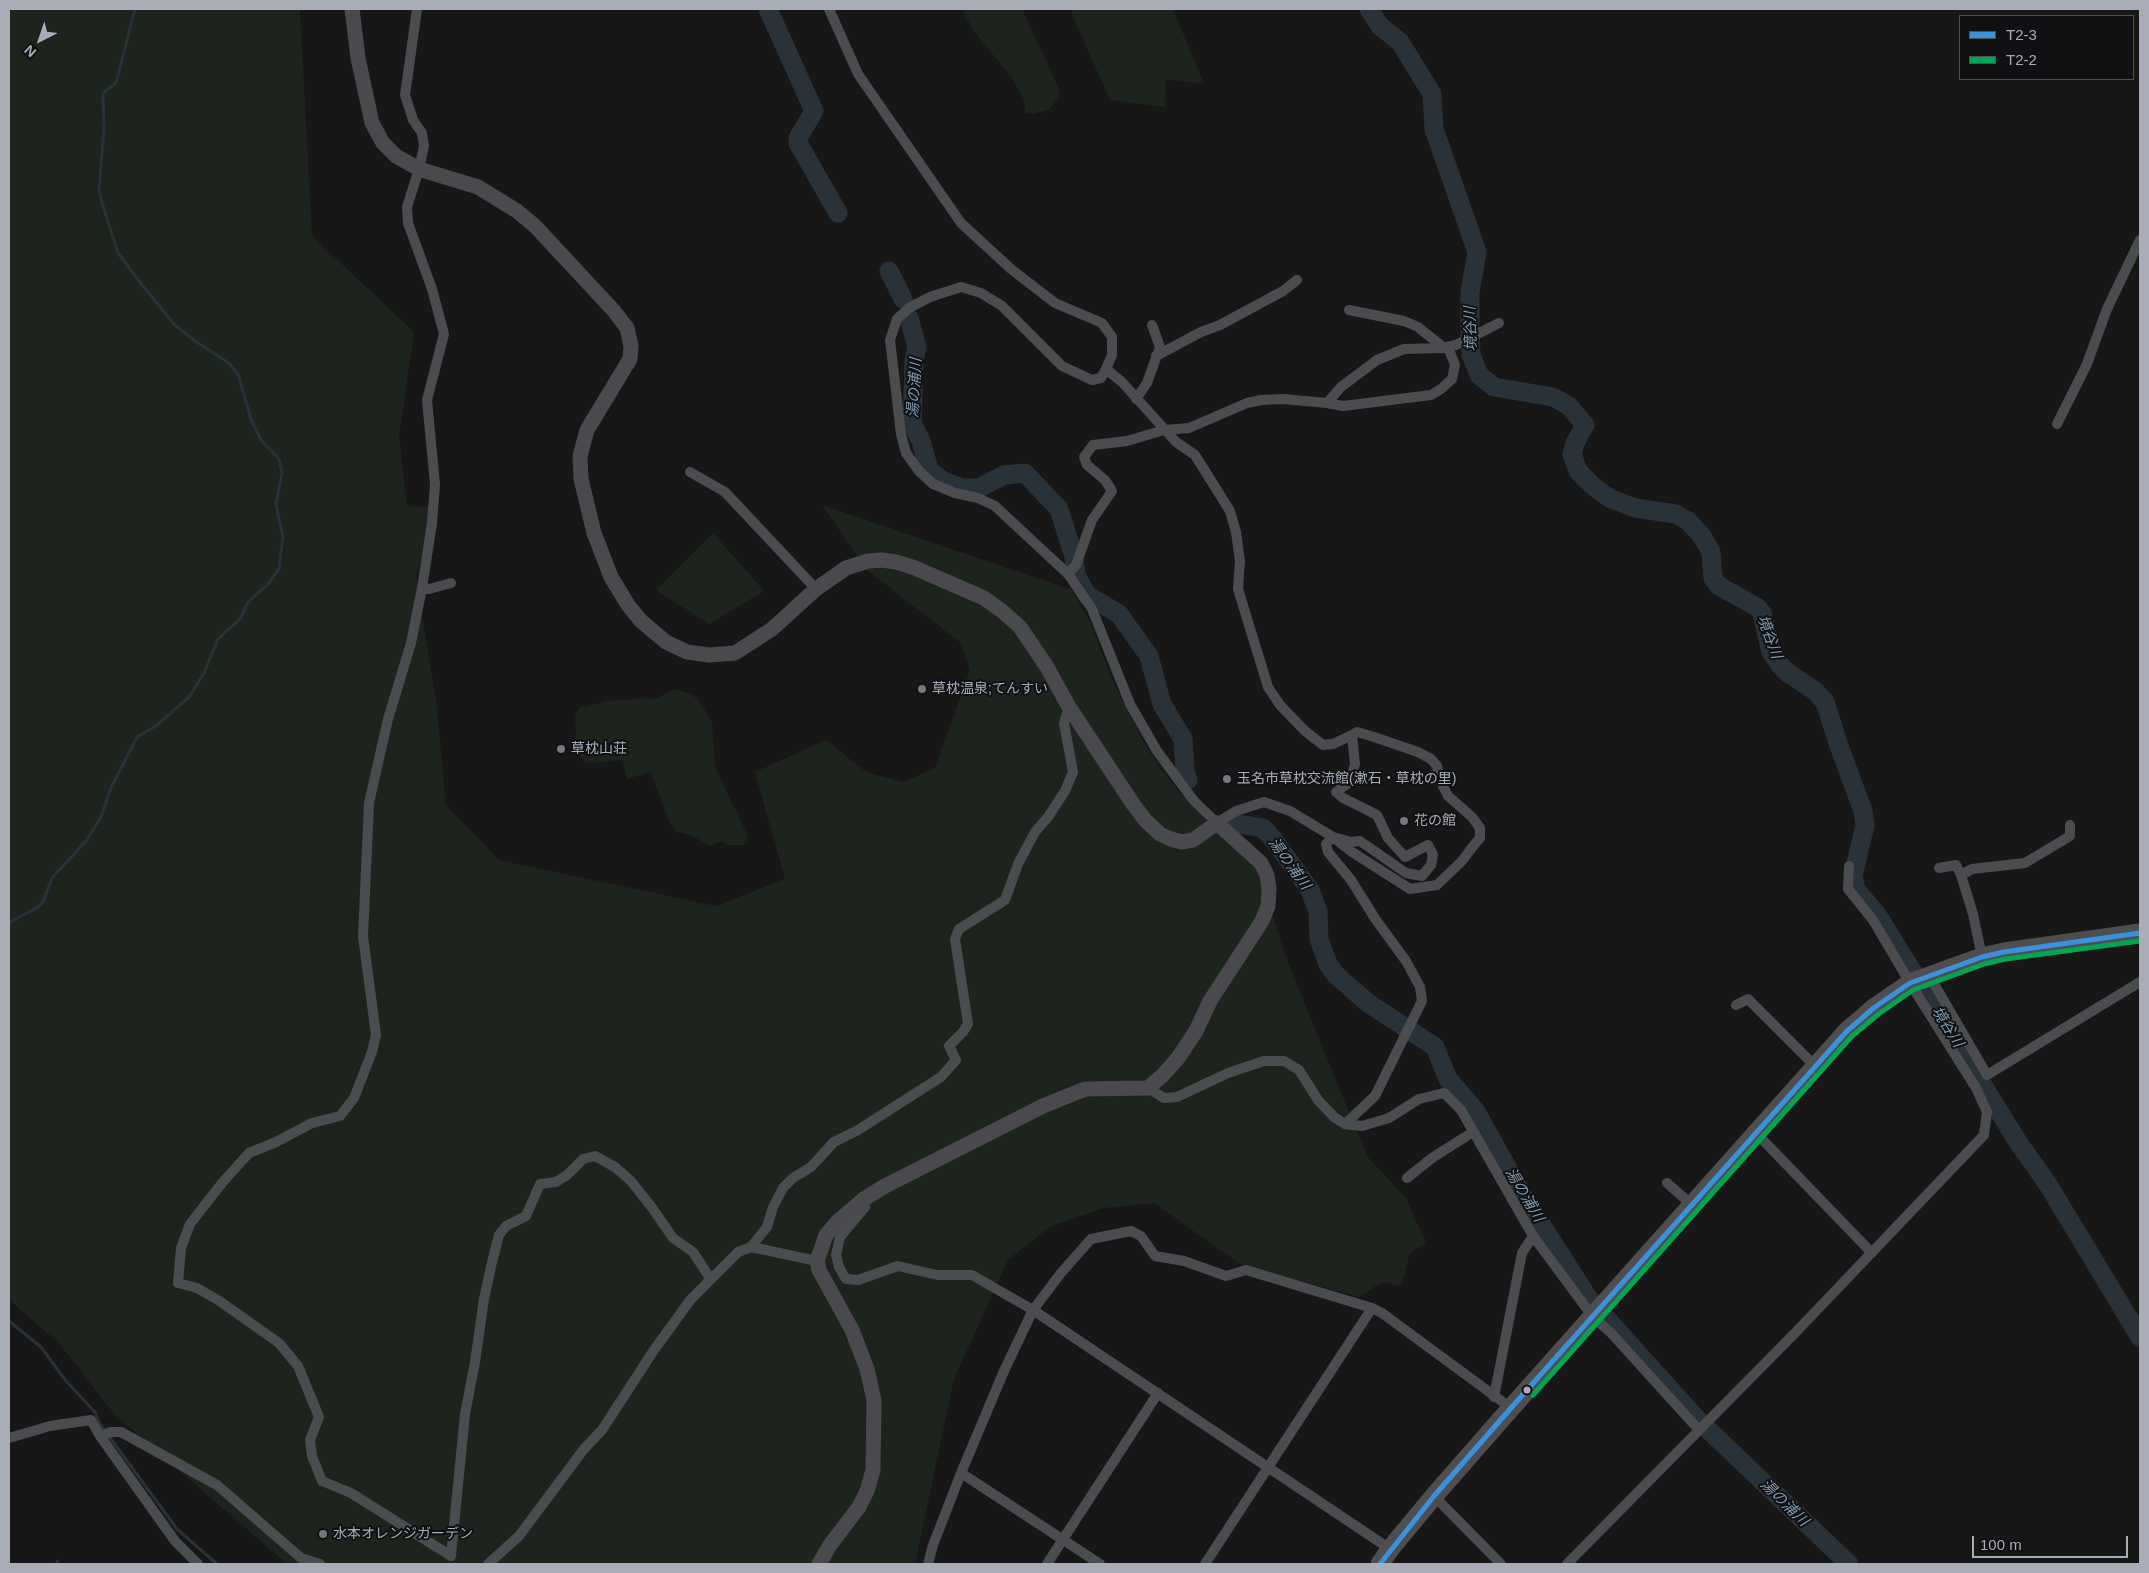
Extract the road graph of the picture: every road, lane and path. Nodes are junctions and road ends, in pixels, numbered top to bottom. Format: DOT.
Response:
graph roads {
  1 [pos="352,9"];
  2 [pos="417,9"];
  3 [pos="829,9"];
  4 [pos="419,169"];
  5 [pos="2140,240"];
  6 [pos="1297,280"];
  7 [pos="1349,310"];
  8 [pos="1499,323"];
  9 [pos="1152,325"];
  10 [pos="1446,347"];
  11 [pos="1156,356"];
  12 [pos="1106,370"];
  13 [pos="1136,399"];
  14 [pos="1327,403"];
  15 [pos="2058,424"];
  16 [pos="1164,430"];
  17 [pos="690,472"];
  18 [pos="1073,570"];
  19 [pos="451,583"];
  20 [pos="422,588"];
  21 [pos="816,589"];
  22 [pos="1069,707"];
  23 [pos="1352,735"];
  24 [pos="1217,823"];
  25 [pos="2070,825"];
  26 [pos="1333,837"];
  27 [pos="1850,866"];
  28 [pos="1939,868"];
  29 [pos="1961,875"];
  30 [pos="2140,933"];
  31 [pos="1982,957"];
  32 [pos="1920,978"];
  33 [pos="2140,982"];
  34 [pos="1736,1005"];
  35 [pos="1816,1066"];
  36 [pos="1148,1088"];
  37 [pos="1346,1124"];
  38 [pos="1473,1132"];
  39 [pos="1756,1133"];
  40 [pos="1407,1178"];
  41 [pos="1666,1183"];
  42 [pos="864,1199"];
  43 [pos="1692,1205"];
  44 [pos="1533,1236"];
  45 [pos="751,1247"];
  46 [pos="1872,1252"];
  47 [pos="817,1261"];
  48 [pos="710,1278"];
  49 [pos="1372,1308"];
  50 [pos="1033,1310"];
  51 [pos="1596,1313"];
  52 [pos="1158,1393"];
  53 [pos="1494,1397"];
  54 [pos="1511,1408"];
  55 [pos="1700,1430"];
  56 [pos="104,1434"];
  57 [pos="9,1438"];
  58 [pos="1269,1467"];
  59 [pos="961,1473"];
  60 [pos="1434,1496"];
  61 [pos="1063,1540"];
  62 [pos="1385,1556"];
  63 [pos="455,1560"];
  64 [pos="198,1564"];
  65 [pos="320,1564"];
  66 [pos="488,1564"];
  67 [pos="819,1564"];
  68 [pos="928,1564"];
  69 [pos="1047,1564"];
  70 [pos="1100,1564"];
  71 [pos="1205,1564"];
  72 [pos="1501,1564"];
  73 [pos="1567,1564"];
  1 -- 4 [label="street"];
  2 -- 4 [label="street"];
  3 -- 12 [label="street"];
  4 -- 20 [label="street"];
  4 -- 21 [label="street"];
  5 -- 15 [label="street"];
  6 -- 11 [label="street"];
  7 -- 10 [label="street"];
  8 -- 10 [label="street"];
  9 -- 11 [label="street"];
  10 -- 14 [label="street"];
  10 -- 14 [label="street"];
  11 -- 13 [label="street"];
  12 -- 13 [label="street"];
  12 -- 18 [label="street"];
  13 -- 16 [label="street"];
  14 -- 16 [label="street"];
  16 -- 18 [label="street"];
  16 -- 23 [label="street"];
  17 -- 21 [label="street"];
  18 -- 24 [label="street"];
  19 -- 20 [label="street"];
  20 -- 63 [label="street"];
  21 -- 22 [label="street"];
  22 -- 24 [label="street"];
  22 -- 45 [label="street"];
  23 -- 26 [label="street"];
  23 -- 26 [label="street"];
  24 -- 26 [label="street"];
  24 -- 36 [label="street"];
  25 -- 29 [label="street"];
  26 -- 37 [label="street"];
  27 -- 32 [label="street"];
  28 -- 29 [label="street"];
  29 -- 31 [label="street"];
  30 -- 31 [label="highway"];
  31 -- 32 [label="highway"];
  32 -- 33 [label="street"];
  32 -- 35 [label="highway"];
  32 -- 46 [label="street"];
  34 -- 35 [label="street"];
  35 -- 39 [label="highway"];
  36 -- 37 [label="street"];
  36 -- 42 [label="street"];
  37 -- 38 [label="street"];
  38 -- 40 [label="street"];
  38 -- 44 [label="street"];
  39 -- 43 [label="highway"];
  39 -- 46 [label="street"];
  41 -- 43 [label="street"];
  42 -- 47 [label="street"];
  42 -- 50 [label="street"];
  43 -- 51 [label="highway"];
  44 -- 51 [label="street"];
  44 -- 53 [label="street"];
  45 -- 47 [label="street"];
  45 -- 48 [label="street"];
  46 -- 55 [label="street"];
  47 -- 67 [label="street"];
  48 -- 63 [label="street"];
  48 -- 66 [label="street"];
  49 -- 50 [label="street"];
  49 -- 53 [label="street"];
  49 -- 58 [label="street"];
  50 -- 52 [label="street"];
  50 -- 59 [label="street"];
  51 -- 54 [label="highway"];
  51 -- 55 [label="street"];
  52 -- 58 [label="street"];
  52 -- 61 [label="street"];
  53 -- 54 [label="street"];
  54 -- 60 [label="highway"];
  55 -- 73 [label="street"];
  56 -- 57 [label="street"];
  56 -- 64 [label="street"];
  56 -- 65 [label="street"];
  58 -- 62 [label="street"];
  58 -- 71 [label="street"];
  59 -- 61 [label="street"];
  59 -- 68 [label="street"];
  60 -- 62 [label="highway"];
  60 -- 72 [label="street"];
  61 -- 69 [label="street"];
  61 -- 70 [label="street"];
}
